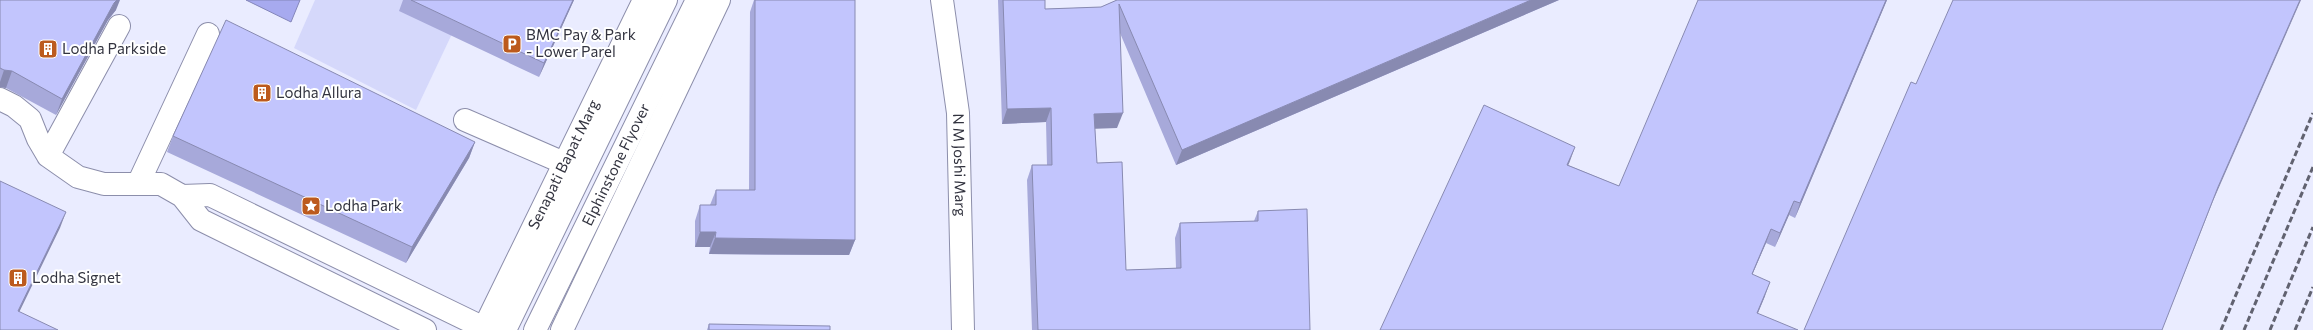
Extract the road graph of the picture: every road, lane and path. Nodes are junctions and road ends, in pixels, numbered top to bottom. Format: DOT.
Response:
graph roads {
  1 [pos="644,0"];
  2 [pos="666,0"];
  3 [pos="697,0"];
  4 [pos="719,0"];
  5 [pos="942,0"];
  6 [pos="119,26"];
  7 [pos="208,34"];
  8 [pos="0,99"];
  9 [pos="465,120"];
  10 [pos="48,156"];
  11 [pos="564,163"];
  12 [pos="138,184"];
  13 [pos="182,196"];
  14 [pos="490,329"];
  15 [pos="424,330"];
  16 [pos="536,330"];
  17 [pos="562,330"];
  18 [pos="963,330"];
  1 -- 11 [label="main road, Senapati Bapat Marg"];
  2 -- 14 [label="main road, Elphinstone Flyover"];
  3 -- 16 [label="main road, Elphinstone Flyover"];
  4 -- 17 [label="main road"];
  5 -- 18 [label="main road, N M Joshi Marg"];
  6 -- 10 [label="main road"];
  7 -- 12 [label="main road"];
  8 -- 10 [label="main road"];
  9 -- 11 [label="main road"];
  10 -- 12 [label="main road"];
  11 -- 14 [label="main road, Senapati Bapat Marg"];
  12 -- 13 [label="main road"];
  13 -- 14 [label="main road"];
  13 -- 15 [label="main road"];
}
